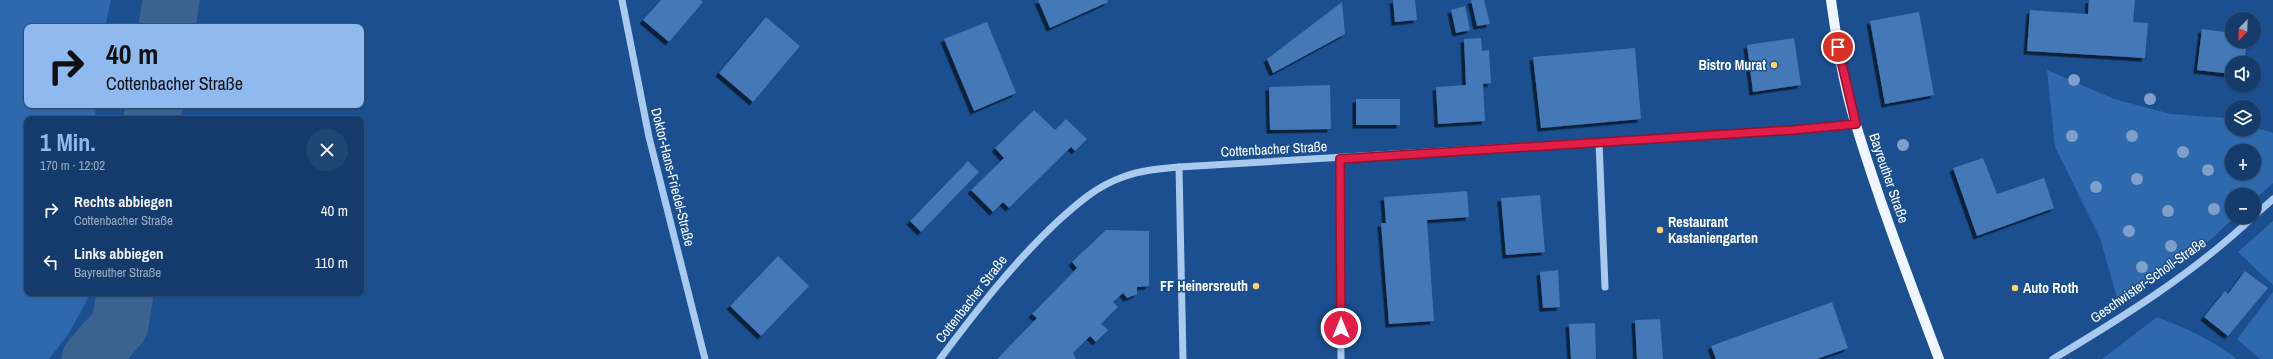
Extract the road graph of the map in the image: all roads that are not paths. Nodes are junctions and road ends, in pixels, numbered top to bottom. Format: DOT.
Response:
graph roads {
  1 [pos="622,0"];
  2 [pos="1831,0"];
  3 [pos="1856,124"];
  4 [pos="1599,142"];
  5 [pos="1340,159"];
  6 [pos="1180,167"];
  7 [pos="2273,199"];
  8 [pos="2261,210"];
  9 [pos="2246,224"];
  10 [pos="1605,287"];
  11 [pos="704,359"];
  12 [pos="940,359"];
  13 [pos="1183,359"];
  14 [pos="1341,359"];
  15 [pos="1939,359"];
  16 [pos="2053,359"];
  1 -- 11 [label="street, Doktor-Hans-Friedel-Straße"];
  2 -- 3 [label="main road, Bayreuther Straße"];
  3 -- 4 [label="street, Cottenbacher Straße"];
  3 -- 15 [label="main road, Bayreuther Straße"];
  4 -- 5 [label="street, Cottenbacher Straße"];
  4 -- 10 [label="street"];
  5 -- 6 [label="street, Cottenbacher Straße"];
  5 -- 14 [label="street"];
  6 -- 12 [label="street, Cottenbacher Straße"];
  6 -- 13 [label="street"];
  7 -- 8 [label="street, Geschwister-Scholl-Straße"];
  9 -- 16 [label="street, Geschwister-Scholl-Straße"];
}
